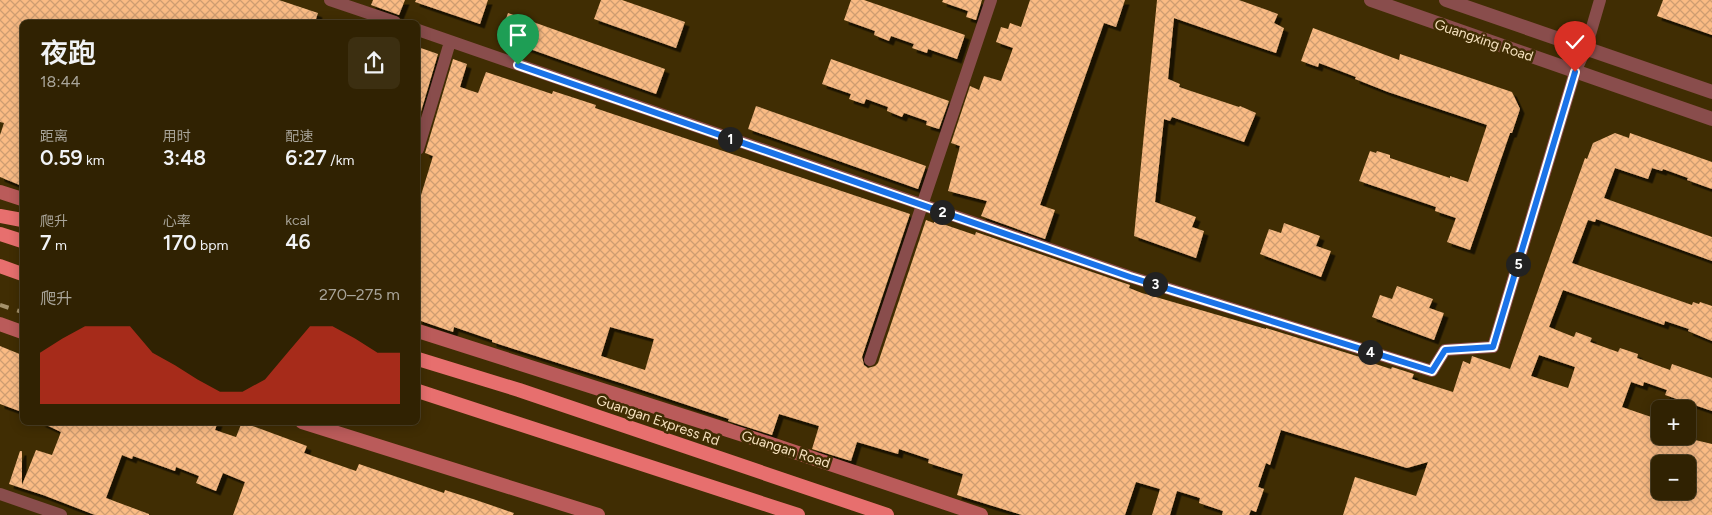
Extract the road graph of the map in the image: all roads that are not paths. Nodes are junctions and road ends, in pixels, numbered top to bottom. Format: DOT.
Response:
graph roads {
  1 [pos="330,0"];
  2 [pos="991,0"];
  3 [pos="1371,0"];
  4 [pos="1446,0"];
  5 [pos="1600,0"];
  6 [pos="389,20"];
  7 [pos="420,31"];
  8 [pos="450,42"];
  9 [pos="1586,48"];
  10 [pos="1575,72"];
  11 [pos="1712,92"];
  12 [pos="1712,119"];
  13 [pos="420,142"];
  14 [pos="0,192"];
  15 [pos="20,198"];
  16 [pos="923,206"];
  17 [pos="0,216"];
  18 [pos="20,220"];
  19 [pos="0,234"];
  20 [pos="20,240"];
  21 [pos="0,266"];
  22 [pos="20,273"];
  23 [pos="0,324"];
  24 [pos="20,331"];
  25 [pos="420,332"];
  26 [pos="420,360"];
  27 [pos="870,360"];
  28 [pos="420,392"];
  29 [pos="312,425"];
  30 [pos="0,494"];
  31 [pos="945,503"];
  32 [pos="61,515"];
  33 [pos="598,515"];
  34 [pos="798,515"];
  35 [pos="887,515"];
  36 [pos="964,515"];
  37 [pos="981,515"];
  1 -- 6 [label="street"];
  2 -- 16 [label="street"];
  3 -- 10 [label="street, Guangxing Road"];
  4 -- 9 [label="street, Guangxing Road"];
  5 -- 9 [label="street"];
  7 -- 8 [label="street"];
  8 -- 13 [label="street"];
  8 -- 16 [label="street"];
  9 -- 10 [label="street"];
  9 -- 11 [label="street, Guangxing Road"];
  10 -- 12 [label="street, Guangxing Road"];
  10 -- 16 [label="street"];
  14 -- 15 [label="main road"];
  16 -- 27 [label="street"];
  17 -- 18 [label="highway"];
  19 -- 20 [label="highway"];
  21 -- 22 [label="highway"];
  23 -- 24 [label="main road"];
  25 -- 31 [label="main road, Guangan Road"];
  26 -- 35 [label="highway, Guangan Express Rd"];
  28 -- 34 [label="highway"];
  29 -- 33 [label="main road"];
  30 -- 32 [label="street"];
  31 -- 36 [label="main road"];
  31 -- 37 [label="main road, Guangan Road"];
}
